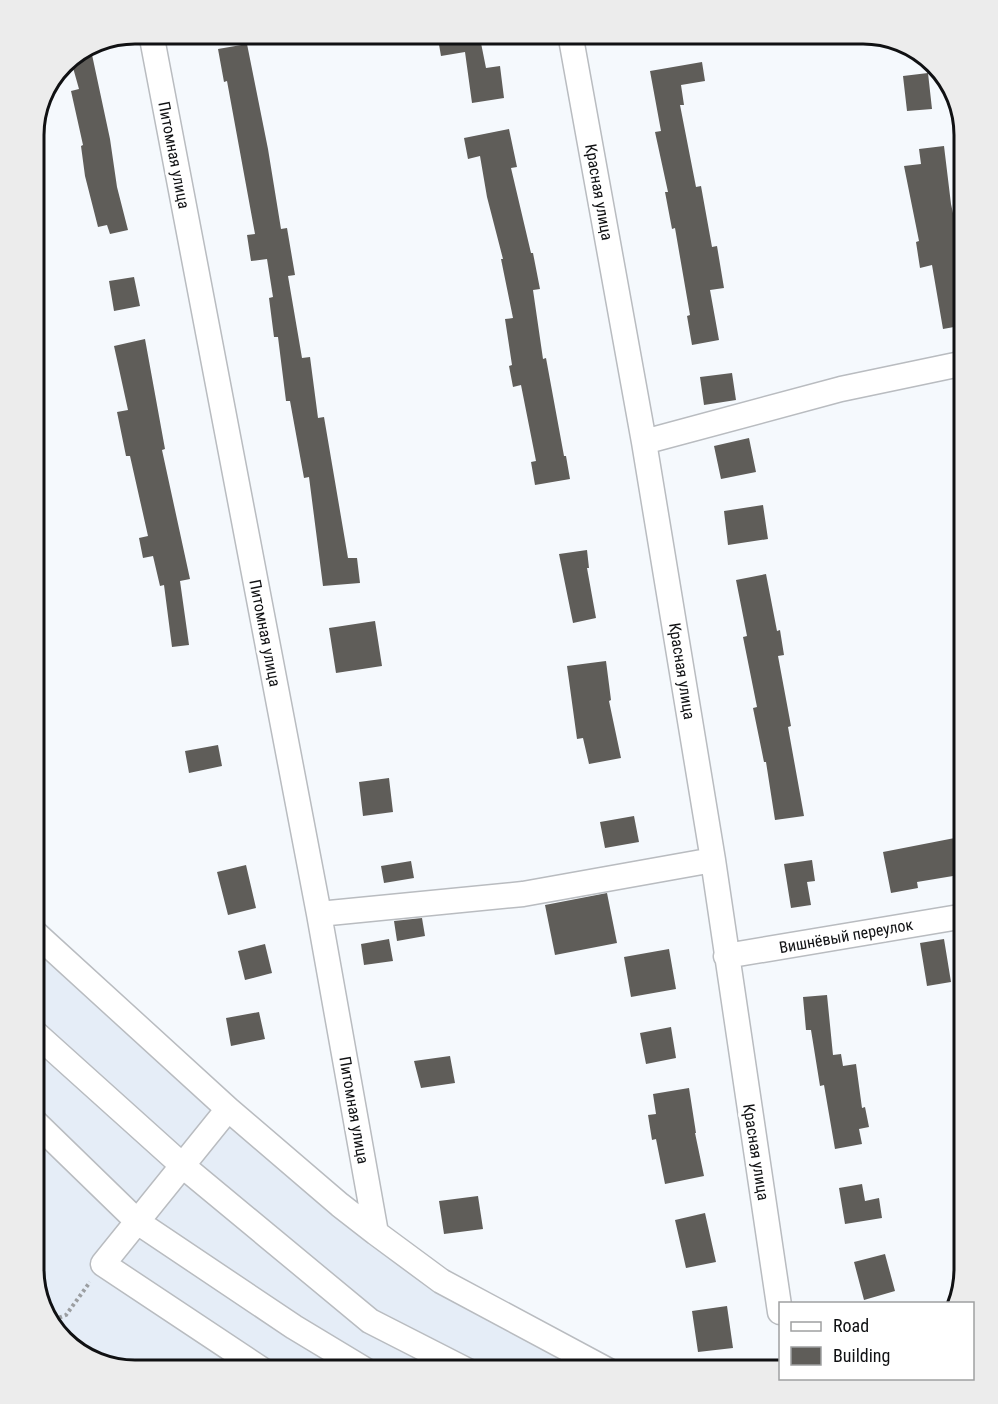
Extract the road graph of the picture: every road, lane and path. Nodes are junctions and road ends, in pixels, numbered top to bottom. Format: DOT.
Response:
graph roads {
  1 [pos="153,44"];
  2 [pos="572,44"];
  3 [pos="954,365"];
  4 [pos="644,442"];
  5 [pos="713,860"];
  6 [pos="319,914"];
  7 [pos="954,918"];
  8 [pos="44,941"];
  9 [pos="726,956"];
  10 [pos="44,1040"];
  11 [pos="228,1110"];
  12 [pos="44,1131"];
  13 [pos="183,1166"];
  14 [pos="139,1223"];
  15 [pos="376,1233"];
  16 [pos="104,1264"];
  17 [pos="779,1304"];
  18 [pos="58,1318"];
  19 [pos="248,1360"];
  20 [pos="349,1360"];
  21 [pos="446,1360"];
  22 [pos="588,1360"];
  1 -- 6 [label="street, Питомная улица"];
  2 -- 4 [label="street, Красная улица"];
  3 -- 4 [label="street"];
  4 -- 5 [label="street, Красная улица"];
  5 -- 6 [label="street"];
  5 -- 9 [label="street, Красная улица"];
  6 -- 15 [label="street, Питомная улица"];
  7 -- 9 [label="street, Вишнёвый переулок"];
  8 -- 11 [label="street"];
  9 -- 17 [label="street, Красная улица"];
  10 -- 13 [label="street"];
  11 -- 13 [label="street"];
  11 -- 15 [label="street"];
  12 -- 14 [label="street"];
  13 -- 14 [label="street"];
  13 -- 21 [label="street"];
  14 -- 16 [label="street"];
  14 -- 20 [label="street"];
  15 -- 22 [label="street"];
  16 -- 18 [label="path"];
  16 -- 19 [label="street"];
}
